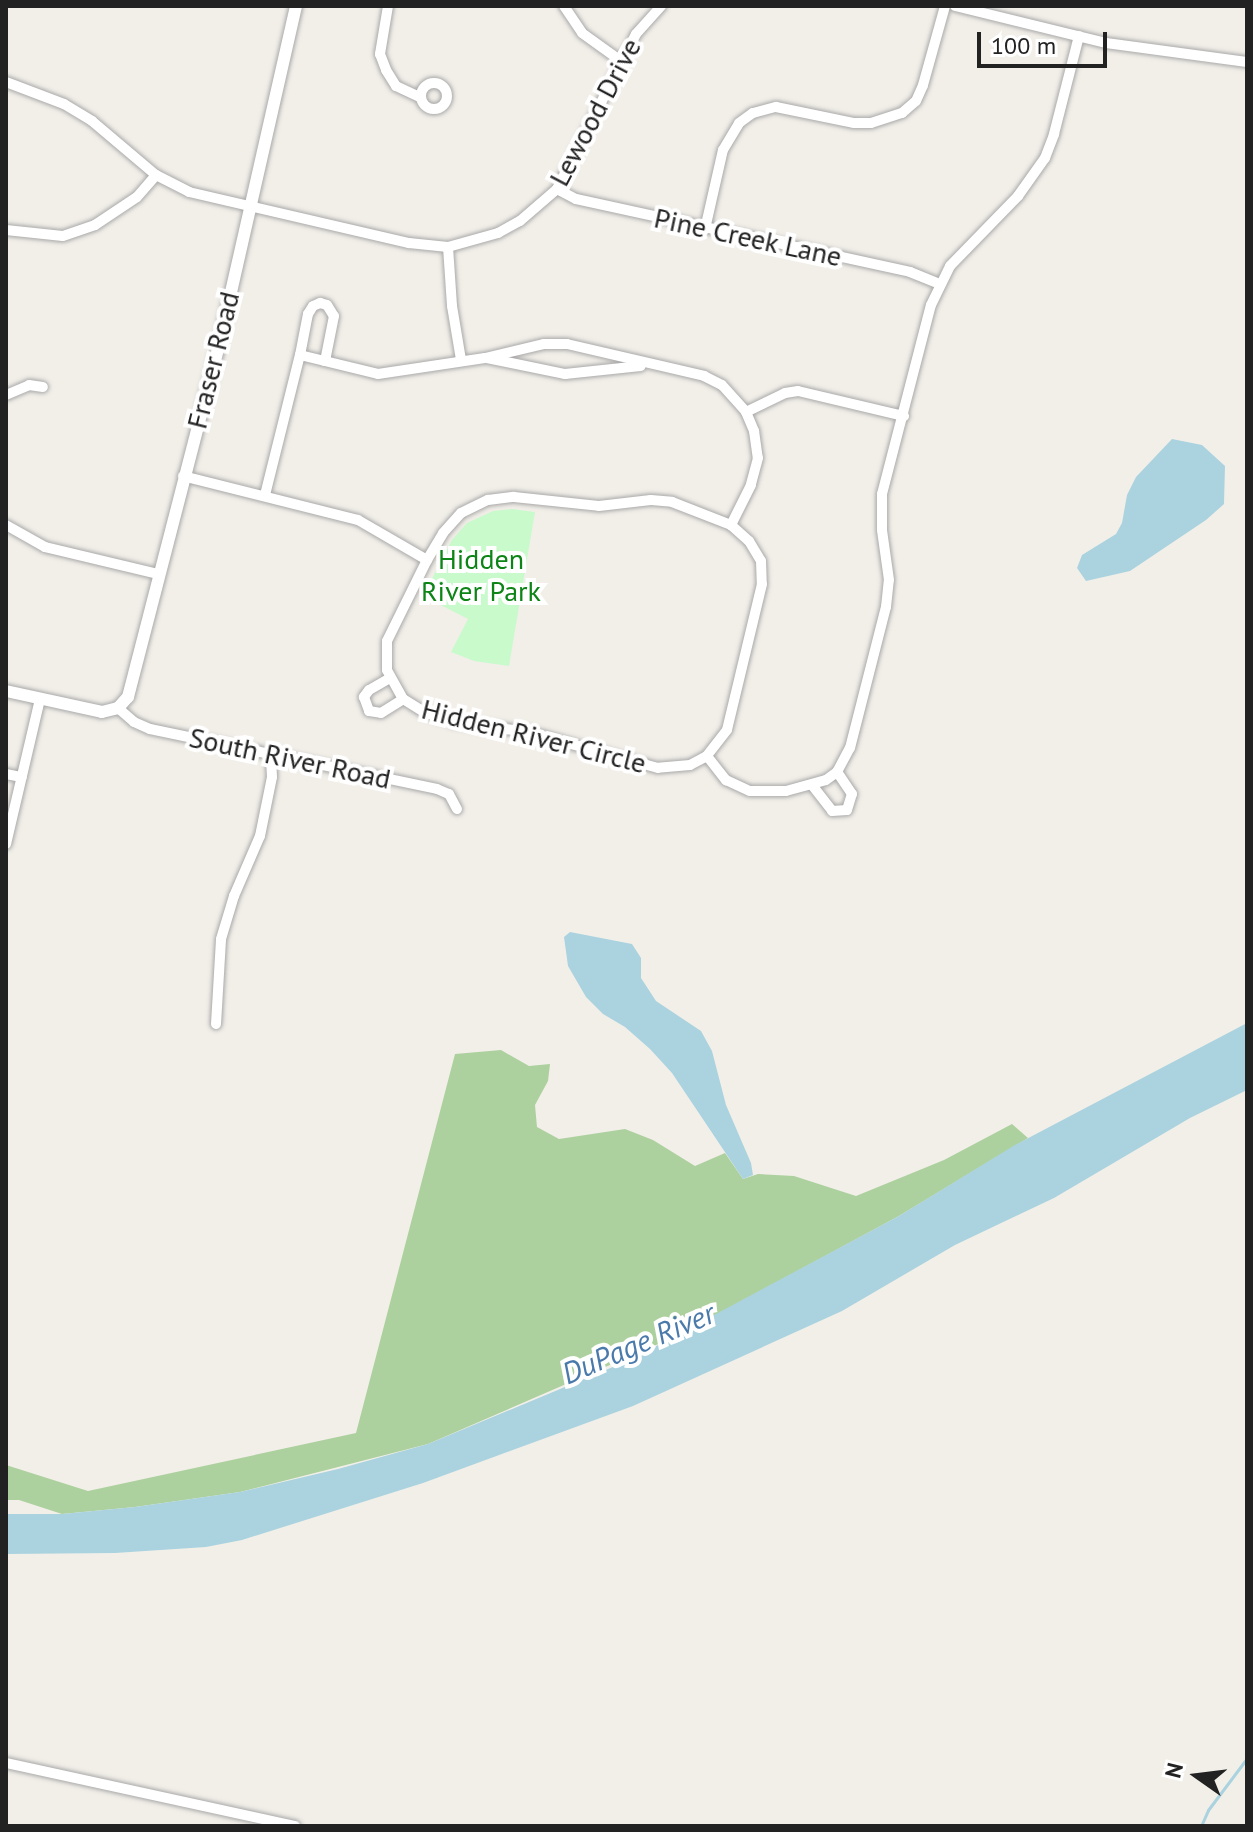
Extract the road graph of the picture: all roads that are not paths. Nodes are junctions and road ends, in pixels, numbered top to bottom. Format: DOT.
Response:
graph roads {
  1 [pos="296,6"];
  2 [pos="388,6"];
  3 [pos="564,6"];
  4 [pos="661,6"];
  5 [pos="945,6"];
  6 [pos="955,6"];
  7 [pos="1079,36"];
  8 [pos="621,61"];
  9 [pos="1247,62"];
  10 [pos="6,82"];
  11 [pos="420,97"];
  12 [pos="156,175"];
  13 [pos="557,189"];
  14 [pos="251,207"];
  15 [pos="705,229"];
  16 [pos="6,230"];
  17 [pos="448,247"];
  18 [pos="939,284"];
  19 [pos="300,355"];
  20 [pos="485,358"];
  21 [pos="461,360"];
  22 [pos="325,361"];
  23 [pos="650,365"];
  24 [pos="43,387"];
  25 [pos="6,395"];
  26 [pos="746,412"];
  27 [pos="904,416"];
  28 [pos="183,476"];
  29 [pos="265,495"];
  30 [pos="6,525"];
  31 [pos="731,525"];
  32 [pos="427,560"];
  33 [pos="158,574"];
  34 [pos="390,678"];
  35 [pos="6,691"];
  36 [pos="40,699"];
  37 [pos="403,699"];
  38 [pos="118,708"];
  39 [pos="271,756"];
  40 [pos="707,756"];
  41 [pos="837,772"];
  42 [pos="6,774"];
  43 [pos="22,777"];
  44 [pos="812,785"];
  45 [pos="457,809"];
  46 [pos="6,844"];
  47 [pos="216,1024"];
  48 [pos="6,1763"];
  49 [pos="295,1826"];
  1 -- 14 [label="street, Fraser Road"];
  2 -- 11 [label="street"];
  3 -- 8 [label="street"];
  4 -- 8 [label="street, Lewood Drive"];
  5 -- 15 [label="street"];
  6 -- 7 [label="street"];
  7 -- 9 [label="street"];
  7 -- 18 [label="street"];
  8 -- 13 [label="street, Lewood Drive"];
  10 -- 12 [label="street, Lewood Drive"];
  12 -- 14 [label="street, Lewood Drive"];
  12 -- 16 [label="street"];
  13 -- 15 [label="street, Pine Creek Lane"];
  13 -- 17 [label="street, Lewood Drive"];
  14 -- 17 [label="street, Lewood Drive"];
  14 -- 28 [label="street, Fraser Road"];
  15 -- 18 [label="street, Pine Creek Lane"];
  17 -- 21 [label="street"];
  18 -- 27 [label="street"];
  19 -- 22 [label="street"];
  19 -- 22 [label="street"];
  19 -- 29 [label="street"];
  20 -- 21 [label="street"];
  20 -- 23 [label="street"];
  20 -- 23 [label="street"];
  21 -- 22 [label="street"];
  23 -- 26 [label="street"];
  24 -- 25 [label="street"];
  26 -- 27 [label="street"];
  26 -- 31 [label="street"];
  27 -- 41 [label="street"];
  28 -- 29 [label="street"];
  28 -- 33 [label="street, Fraser Road"];
  29 -- 32 [label="street"];
  30 -- 33 [label="street"];
  31 -- 32 [label="street, Hidden River Circle"];
  31 -- 40 [label="street, Hidden River Circle"];
  32 -- 34 [label="street, Hidden River Circle"];
  33 -- 38 [label="street, Fraser Road"];
  34 -- 37 [label="street, Hidden River Circle"];
  34 -- 37 [label="street"];
  35 -- 36 [label="street"];
  36 -- 38 [label="street"];
  36 -- 43 [label="street"];
  37 -- 40 [label="street, Hidden River Circle"];
  38 -- 39 [label="street, South River Road"];
  39 -- 45 [label="street, South River Road"];
  39 -- 47 [label="street"];
  40 -- 44 [label="street"];
  41 -- 44 [label="street"];
  41 -- 44 [label="street"];
  42 -- 43 [label="street"];
  43 -- 46 [label="street"];
  48 -- 49 [label="street"];
}
